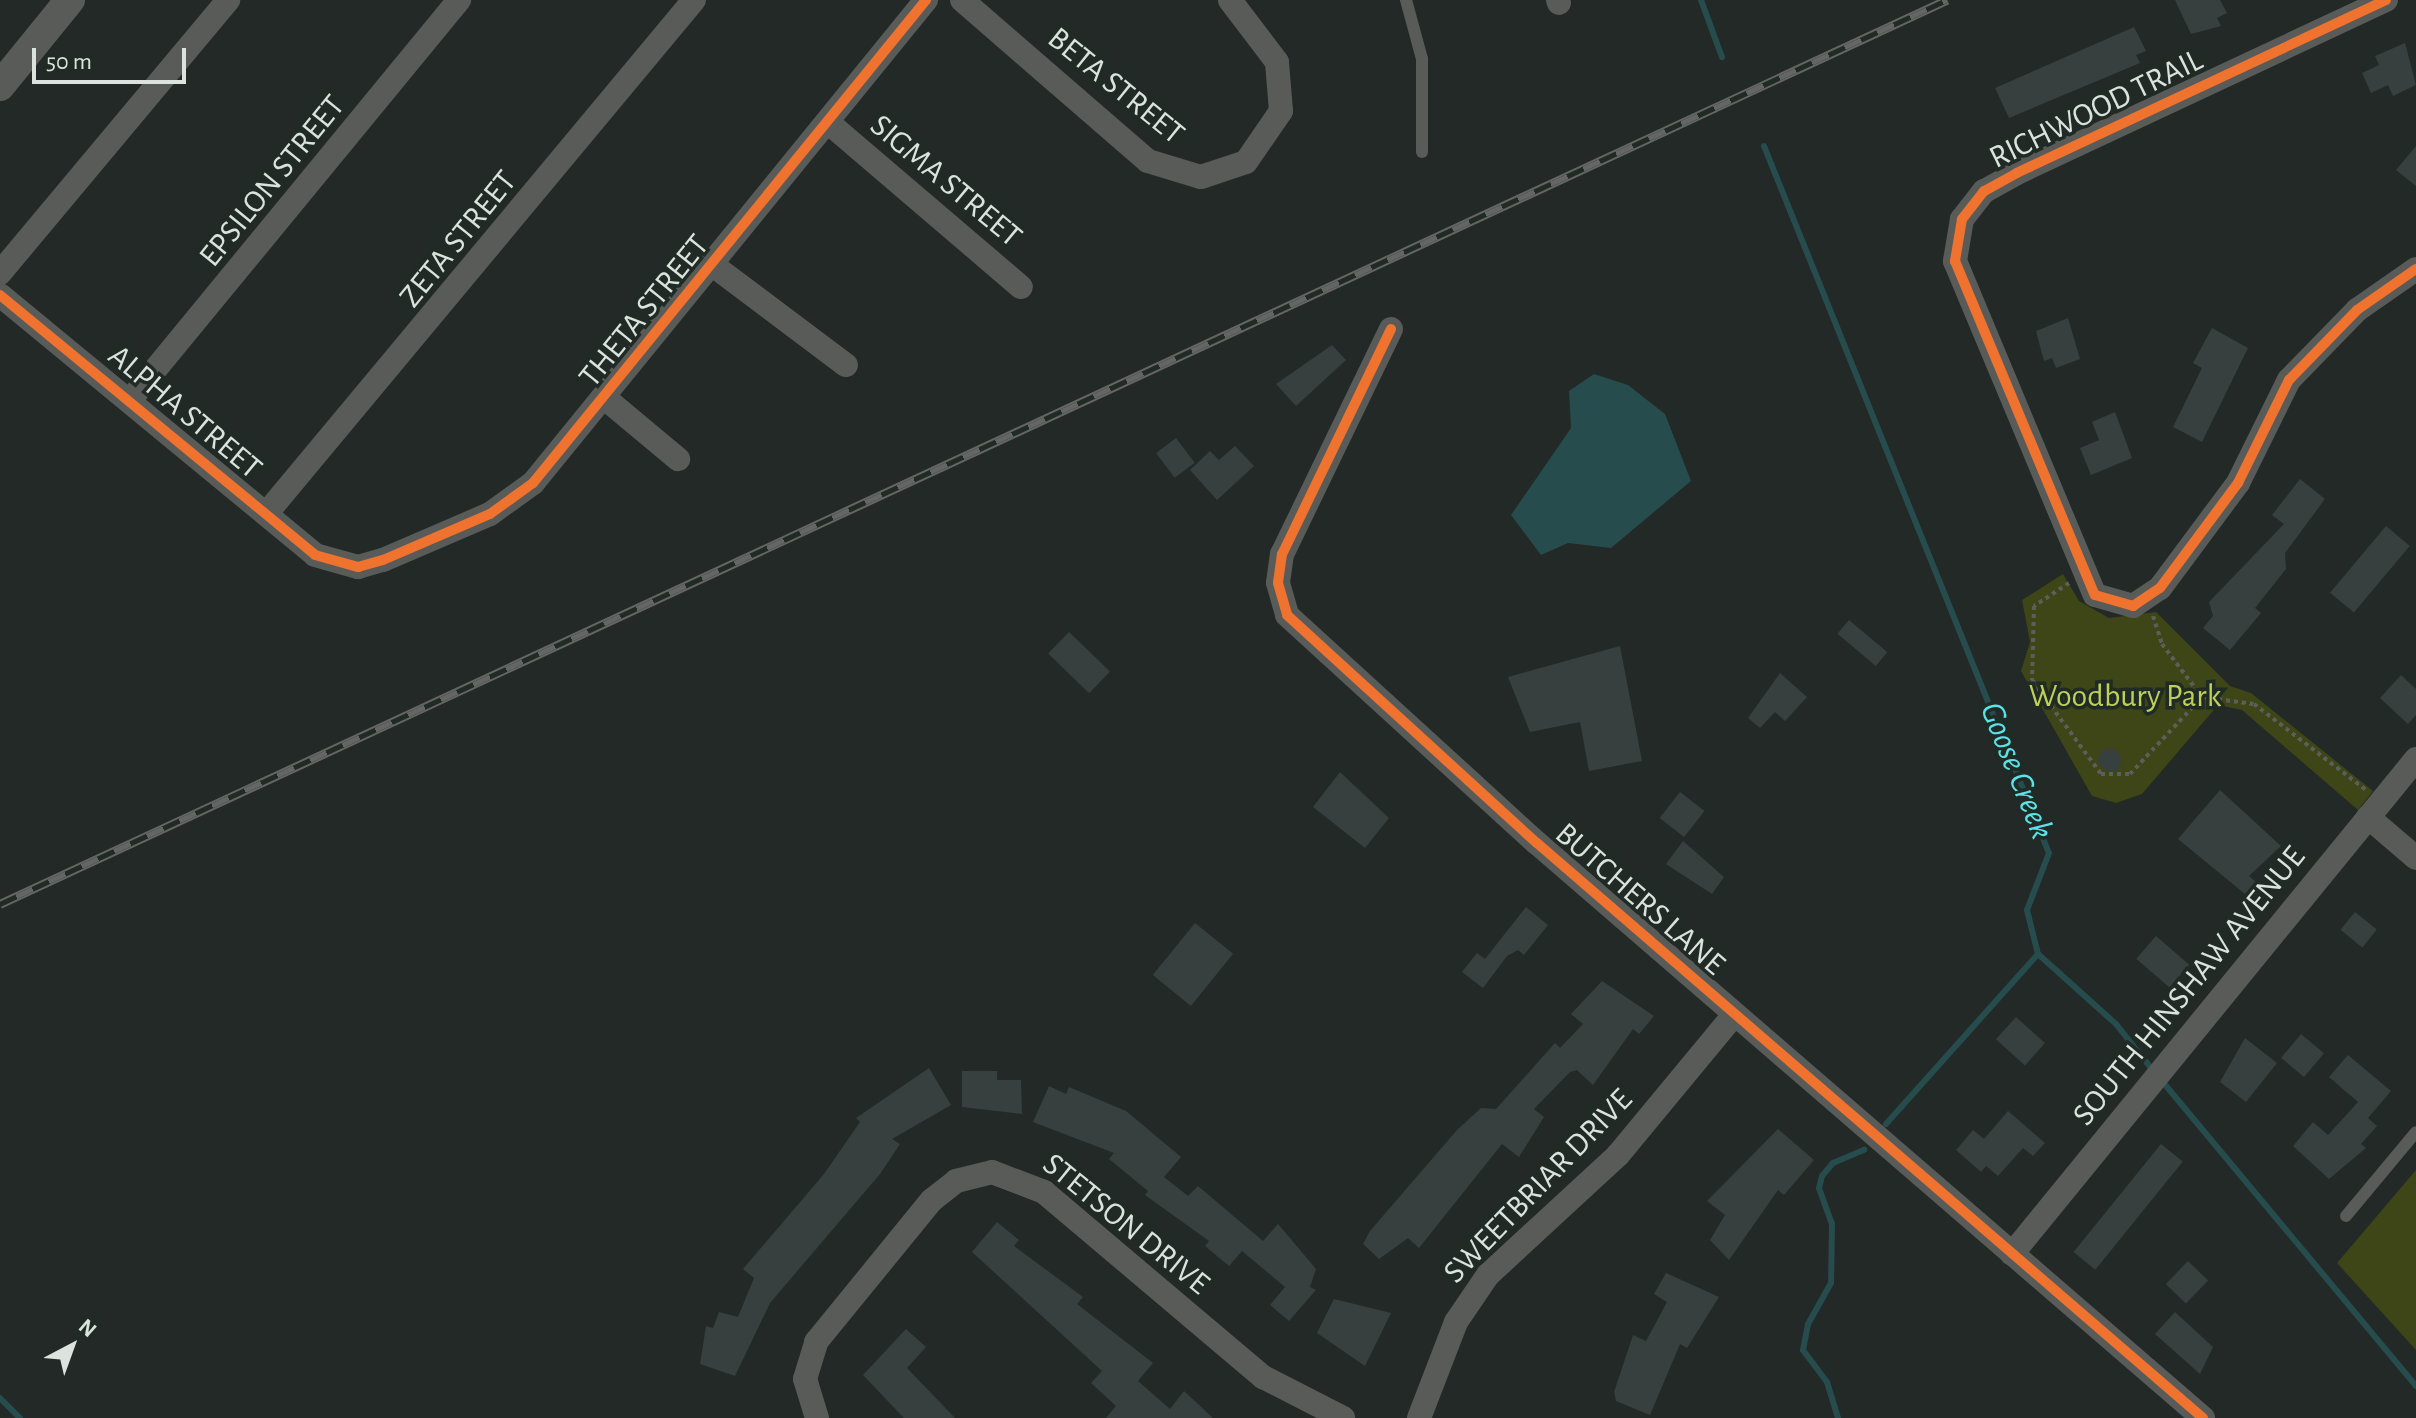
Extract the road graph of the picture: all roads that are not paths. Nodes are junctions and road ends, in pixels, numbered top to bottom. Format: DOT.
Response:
graph roads {
  1 [pos="70,0"];
  2 [pos="228,0"];
  3 [pos="459,0"];
  4 [pos="694,0"];
  5 [pos="926,0"];
  6 [pos="962,0"];
  7 [pos="1230,0"];
  8 [pos="1406,0"];
  9 [pos="2386,0"];
  10 [pos="0,86"];
  11 [pos="830,124"];
  12 [pos="1422,152"];
  13 [pos="714,266"];
  14 [pos="2416,269"];
  15 [pos="0,273"];
  16 [pos="1021,287"];
  17 [pos="0,295"];
  18 [pos="1391,329"];
  19 [pos="846,365"];
  20 [pos="131,399"];
  21 [pos="606,399"];
  22 [pos="678,459"];
  23 [pos="266,514"];
  24 [pos="339,564"];
  25 [pos="2416,759"];
  26 [pos="2374,810"];
  27 [pos="2416,858"];
  28 [pos="1734,1015"];
  29 [pos="2416,1132"];
  30 [pos="2346,1216"];
  31 [pos="2012,1254"];
  32 [pos="817,1418"];
  33 [pos="1343,1418"];
  34 [pos="1419,1418"];
  35 [pos="2203,1418"];
  1 -- 10 [label="street"];
  2 -- 15 [label="street"];
  3 -- 20 [label="street, EPSILON STREET"];
  4 -- 23 [label="street, ZETA STREET"];
  5 -- 11 [label="street, THETA STREET"];
  6 -- 7 [label="street, BETA STREET"];
  8 -- 12 [label="lane"];
  9 -- 14 [label="street, RICHWOOD TRAIL"];
  11 -- 13 [label="street, THETA STREET"];
  11 -- 16 [label="street, SIGMA STREET"];
  13 -- 19 [label="street"];
  13 -- 21 [label="street, THETA STREET"];
  17 -- 20 [label="street, ALPHA STREET"];
  18 -- 28 [label="street, BUTCHERS LANE"];
  20 -- 23 [label="street, ALPHA STREET"];
  21 -- 22 [label="street"];
  21 -- 24 [label="street, THETA STREET"];
  23 -- 24 [label="street, ALPHA STREET"];
  25 -- 26 [label="street, SOUTH HINSHAW AVENUE"];
  26 -- 27 [label="street"];
  26 -- 31 [label="street, SOUTH HINSHAW AVENUE"];
  28 -- 31 [label="street, BUTCHERS LANE"];
  28 -- 34 [label="street, SWEETBRIAR DRIVE"];
  29 -- 30 [label="lane"];
  31 -- 35 [label="street, BUTCHERS LANE"];
  32 -- 33 [label="street, STETSON DRIVE"];
}
